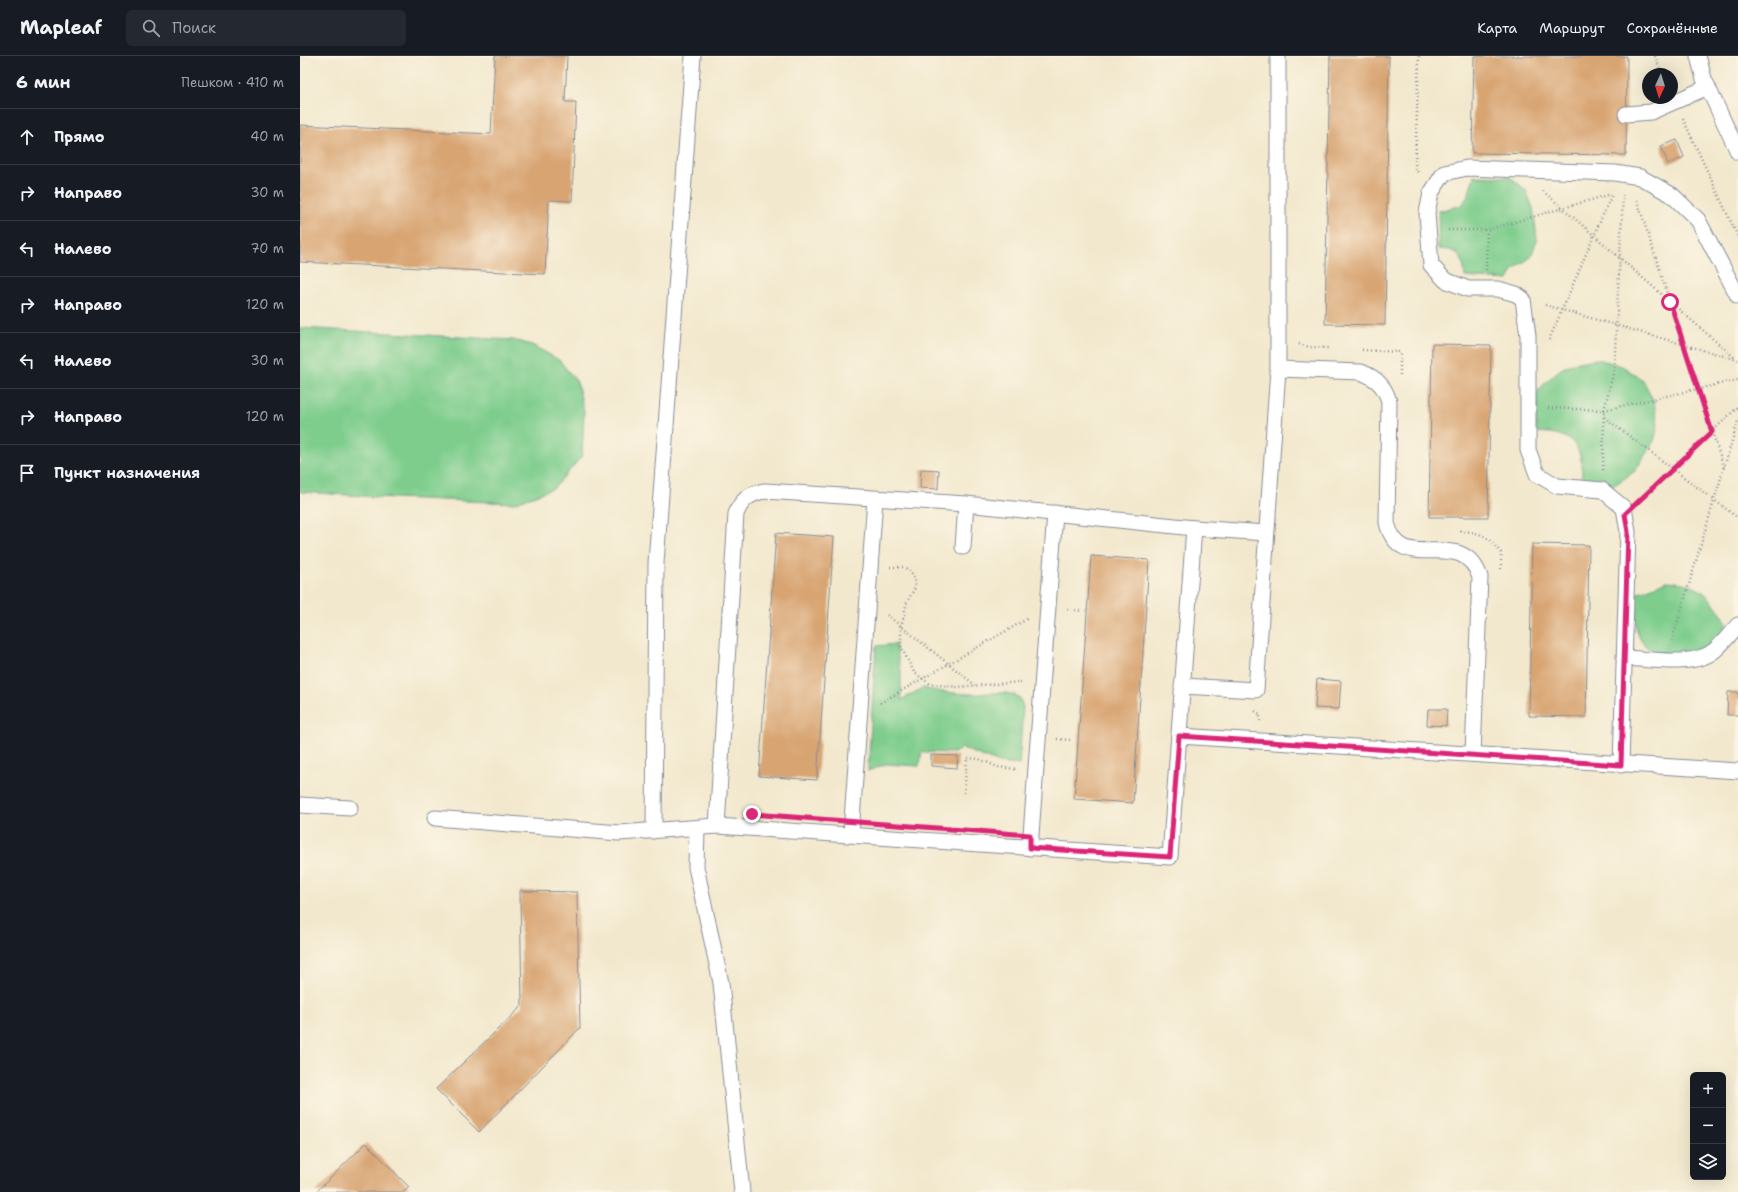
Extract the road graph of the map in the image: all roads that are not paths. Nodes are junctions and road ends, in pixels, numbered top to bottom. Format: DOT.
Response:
graph roads {
  1 [pos="693,56"];
  2 [pos="1278,56"];
  3 [pos="1698,56"];
  4 [pos="1708,87"];
  5 [pos="1626,114"];
  6 [pos="1738,152"];
  7 [pos="1738,296"];
  8 [pos="1278,370"];
  9 [pos="874,499"];
  10 [pos="966,504"];
  11 [pos="1055,514"];
  12 [pos="1194,528"];
  13 [pos="1266,533"];
  14 [pos="963,547"];
  15 [pos="1738,625"];
  16 [pos="1624,658"];
  17 [pos="1182,686"];
  18 [pos="1179,736"];
  19 [pos="1473,754"];
  20 [pos="1621,765"];
  21 [pos="1738,771"];
  22 [pos="300,805"];
  23 [pos="350,808"];
  24 [pos="435,818"];
  25 [pos="717,826"];
  26 [pos="697,828"];
  27 [pos="654,831"];
  28 [pos="851,834"];
  29 [pos="1030,848"];
  30 [pos="742,1192"];
  1 -- 27 [label="lane"];
  2 -- 8 [label="lane"];
  3 -- 4 [label="lane"];
  4 -- 5 [label="lane"];
  4 -- 6 [label="lane"];
  7 -- 16 [label="lane"];
  8 -- 13 [label="lane"];
  8 -- 19 [label="lane"];
  9 -- 10 [label="lane"];
  9 -- 25 [label="lane"];
  9 -- 28 [label="lane"];
  10 -- 11 [label="lane"];
  10 -- 14 [label="lane"];
  11 -- 12 [label="lane"];
  11 -- 29 [label="lane"];
  12 -- 13 [label="lane"];
  12 -- 17 [label="lane"];
  13 -- 17 [label="lane"];
  15 -- 16 [label="lane"];
  16 -- 20 [label="lane"];
  17 -- 18 [label="lane"];
  18 -- 19 [label="lane"];
  18 -- 29 [label="lane"];
  19 -- 20 [label="lane"];
  20 -- 21 [label="lane"];
  22 -- 23 [label="lane"];
  24 -- 27 [label="lane"];
  25 -- 26 [label="lane"];
  25 -- 28 [label="lane"];
  26 -- 27 [label="lane"];
  26 -- 30 [label="lane"];
  28 -- 29 [label="lane"];
}
